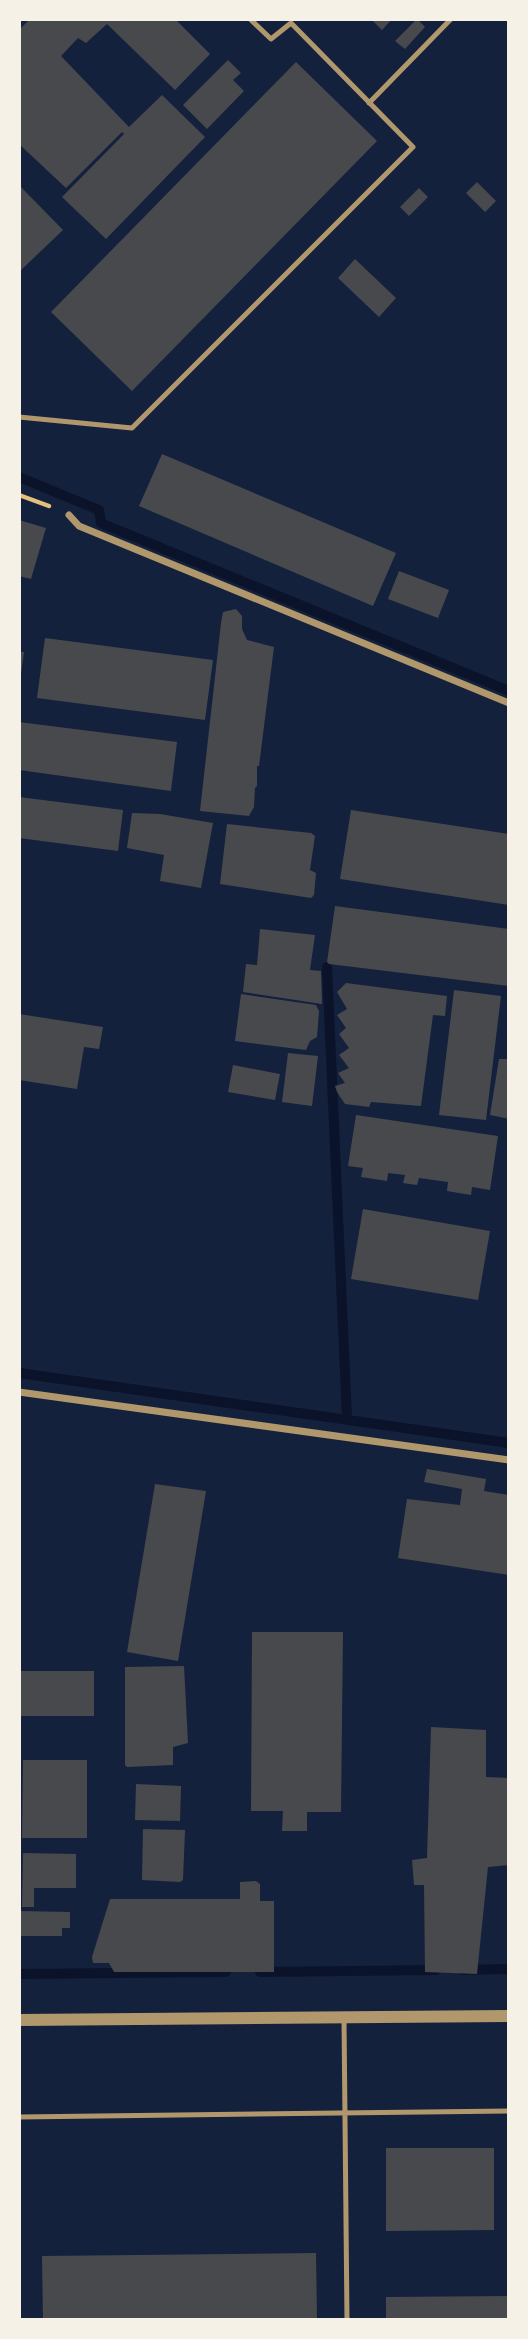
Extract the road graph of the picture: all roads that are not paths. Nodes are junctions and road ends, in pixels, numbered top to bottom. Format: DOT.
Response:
graph roads {
  1 [pos="250,19"];
  2 [pos="451,19"];
  3 [pos="369,103"];
  4 [pos="19,417"];
  5 [pos="69,514"];
  6 [pos="509,703"];
  7 [pos="19,1392"];
  8 [pos="509,1460"];
  9 [pos="509,2016"];
  10 [pos="344,2019"];
  11 [pos="19,2020"];
  12 [pos="509,2111"];
  13 [pos="344,2112"];
  14 [pos="19,2117"];
  15 [pos="347,2320"];
  1 -- 3 [label="lane"];
  2 -- 3 [label="lane"];
  3 -- 4 [label="lane"];
  5 -- 6 [label="street"];
  7 -- 8 [label="street"];
  9 -- 10 [label="street"];
  10 -- 11 [label="street"];
  10 -- 13 [label="lane"];
  12 -- 13 [label="lane"];
  13 -- 14 [label="lane"];
  13 -- 15 [label="lane"];
}
